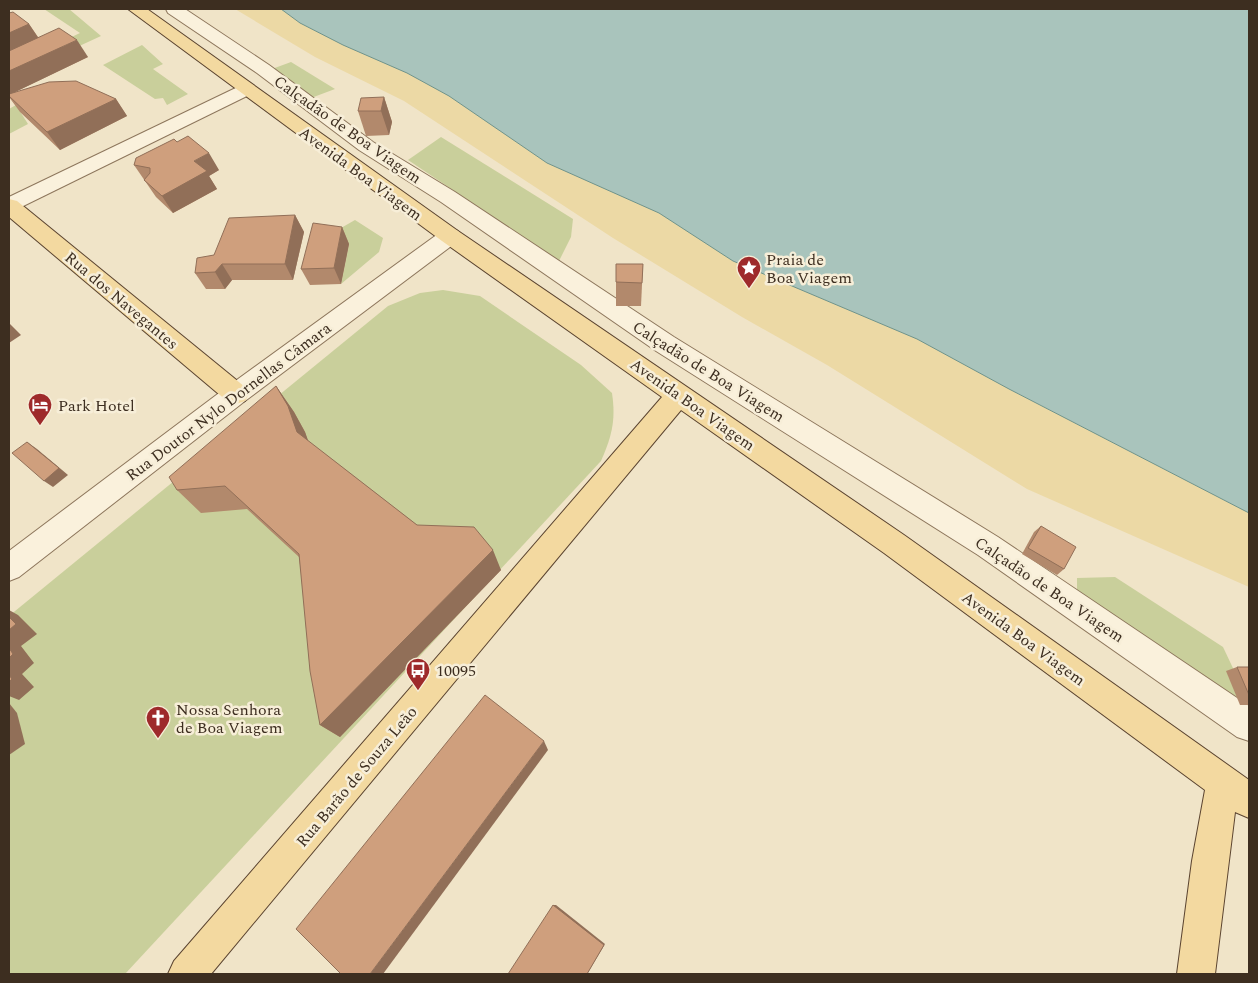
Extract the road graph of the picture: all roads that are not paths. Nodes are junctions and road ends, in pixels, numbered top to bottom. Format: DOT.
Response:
graph roads {
  1 [pos="136,9"];
  2 [pos="174,9"];
  3 [pos="244,90"];
  4 [pos="9,206"];
  5 [pos="450,236"];
  6 [pos="236,394"];
  7 [pos="680,394"];
  8 [pos="9,568"];
  9 [pos="1249,725"];
  10 [pos="1236,792"];
  11 [pos="187,974"];
  12 [pos="1196,974"];
  1 -- 3 [label="main road, Avenida Boa Viagem"];
  2 -- 9 [label="street, Calçadão de Boa Viagem"];
  3 -- 4 [label="street"];
  3 -- 5 [label="main road, Avenida Boa Viagem"];
  4 -- 6 [label="main road, Rua dos Navegantes"];
  5 -- 6 [label="street, Rua Doutor Nylo Dornellas Câmara"];
  5 -- 7 [label="main road, Avenida Boa Viagem"];
  6 -- 8 [label="street, Rua Doutor Nylo Dornellas Câmara"];
  7 -- 10 [label="main road, Avenida Boa Viagem"];
  7 -- 11 [label="main road, Rua Barão de Souza Leão"];
  10 -- 12 [label="main road"];
}
